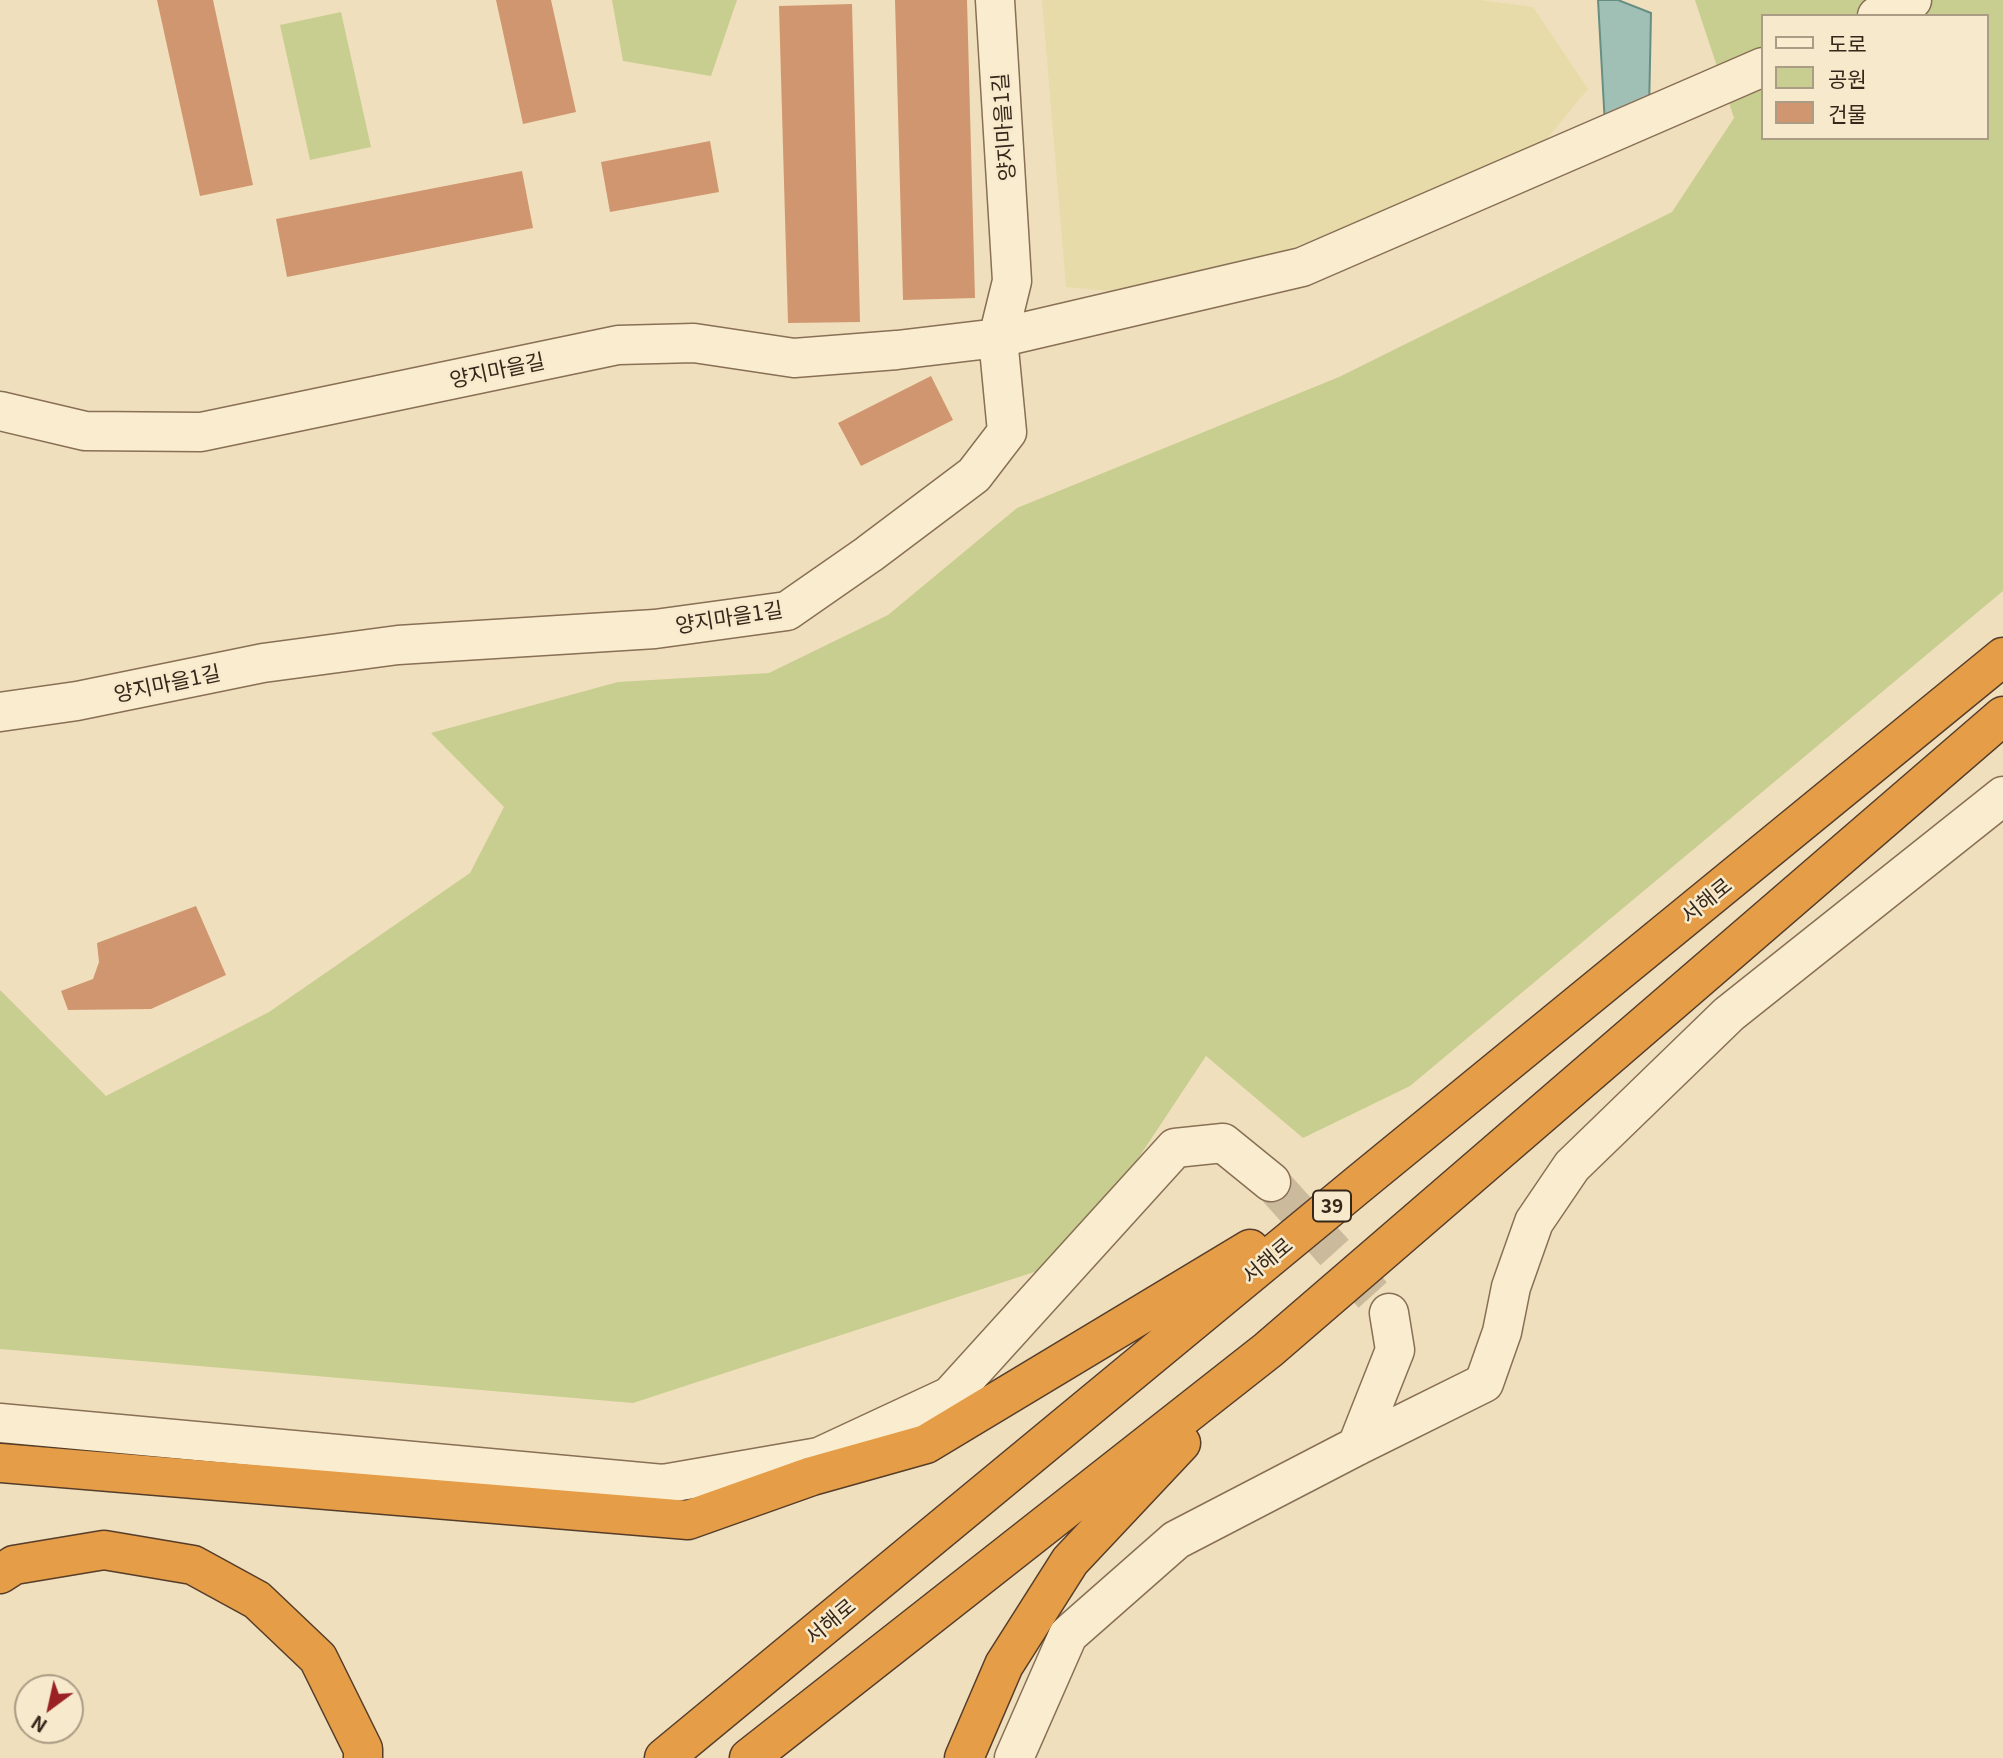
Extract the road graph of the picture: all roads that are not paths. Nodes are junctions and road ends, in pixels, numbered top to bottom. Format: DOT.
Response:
graph roads {
  1 [pos="995,0"];
  2 [pos="1912,0"];
  3 [pos="1881,14"];
  4 [pos="1762,67"];
  5 [pos="998,338"];
  6 [pos="0,411"];
  7 [pos="2003,657"];
  8 [pos="0,712"];
  9 [pos="2003,716"];
  10 [pos="2003,796"];
  11 [pos="1271,1182"];
  12 [pos="1360,1183"];
  13 [pos="1389,1313"];
  14 [pos="1268,1350"];
  15 [pos="0,1423"];
  16 [pos="1357,1446"];
  17 [pos="0,1463"];
  18 [pos="0,1574"];
  19 [pos="363,1758"];
  20 [pos="664,1758"];
  21 [pos="749,1758"];
  22 [pos="964,1758"];
  23 [pos="1014,1758"];
  1 -- 5 [label="street, 양지마을1길"];
  2 -- 3 [label="street"];
  4 -- 5 [label="street, 양지마을길"];
  5 -- 6 [label="street, 양지마을길"];
  5 -- 8 [label="street, 양지마을1길"];
  7 -- 12 [label="highway, 서해로 / 39"];
  9 -- 14 [label="highway"];
  10 -- 16 [label="street"];
  11 -- 15 [label="street"];
  12 -- 17 [label="highway"];
  12 -- 20 [label="highway, 서해로 / 39"];
  13 -- 16 [label="street"];
  14 -- 21 [label="highway"];
  14 -- 22 [label="highway"];
  16 -- 23 [label="street"];
  18 -- 19 [label="highway"];
}
